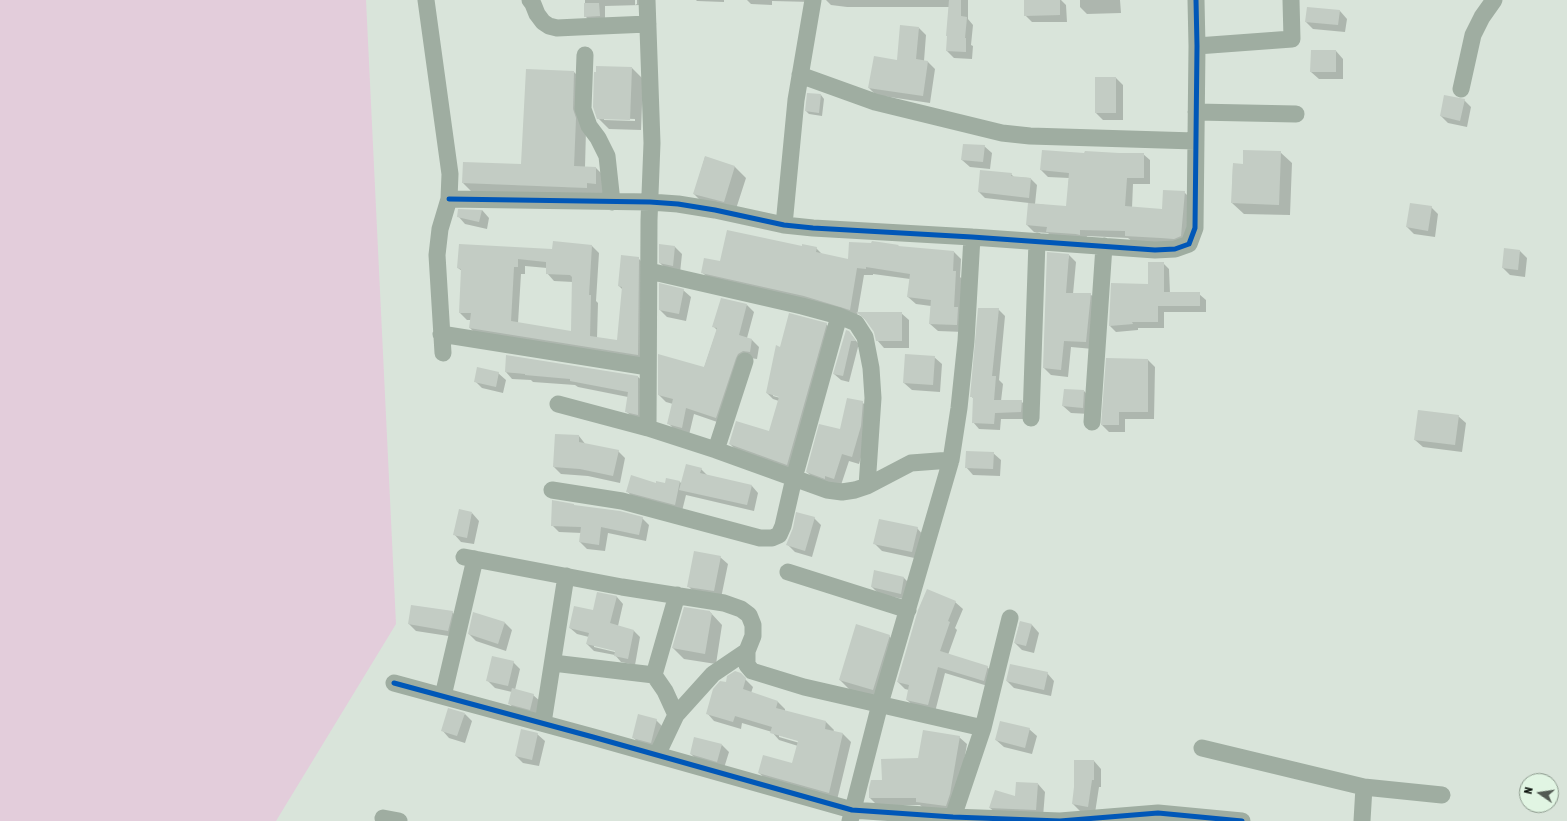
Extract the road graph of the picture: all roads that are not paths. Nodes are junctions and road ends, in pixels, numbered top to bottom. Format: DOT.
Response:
graph roads {
  1 [pos="426,0"];
  2 [pos="530,0"];
  3 [pos="647,0"];
  4 [pos="813,0"];
  5 [pos="1196,0"];
  6 [pos="1290,0"];
  7 [pos="1494,0"];
  8 [pos="648,24"];
  9 [pos="1197,46"];
  10 [pos="585,55"];
  11 [pos="800,75"];
  12 [pos="1461,89"];
  13 [pos="1196,112"];
  14 [pos="1296,114"];
  15 [pos="1195,141"];
  16 [pos="449,199"];
  17 [pos="612,202"];
  18 [pos="650,202"];
  19 [pos="784,225"];
  20 [pos="972,237"];
  21 [pos="1037,241"];
  22 [pos="1104,246"];
  23 [pos="649,271"];
  24 [pos="839,316"];
  25 [pos="442,334"];
  26 [pos="443,353"];
  27 [pos="745,361"];
  28 [pos="648,367"];
  29 [pos="558,404"];
  30 [pos="1031,418"];
  31 [pos="1092,422"];
  32 [pos="648,428"];
  33 [pos="716,450"];
  34 [pos="951,460"];
  35 [pos="794,478"];
  36 [pos="867,486"];
  37 [pos="552,490"];
  38 [pos="788,572"];
  39 [pos="566,576"];
  40 [pos="677,596"];
  41 [pos="908,610"];
  42 [pos="1010,618"];
  43 [pos="747,650"];
  44 [pos="553,663"];
  45 [pos="654,675"];
  46 [pos="394,683"];
  47 [pos="442,696"];
  48 [pos="880,704"];
  49 [pos="676,715"];
  50 [pos="543,723"];
  51 [pos="983,728"];
  52 [pos="1202,748"];
  53 [pos="658,755"];
  54 [pos="1364,787"];
  55 [pos="1442,795"];
  56 [pos="851,815"];
  57 [pos="953,817"];
  58 [pos="1242,821"];
  59 [pos="1362,821"];
  1 -- 16 [label="street"];
  2 -- 8 [label="street"];
  3 -- 8 [label="street"];
  4 -- 11 [label="street"];
  5 -- 9 [label="street"];
  6 -- 9 [label="street"];
  7 -- 12 [label="street"];
  8 -- 18 [label="street"];
  9 -- 13 [label="street"];
  10 -- 17 [label="street"];
  11 -- 15 [label="street"];
  11 -- 19 [label="street"];
  13 -- 14 [label="street"];
  13 -- 15 [label="street"];
  15 -- 22 [label="street"];
  16 -- 17 [label="street"];
  16 -- 25 [label="street"];
  17 -- 18 [label="street"];
  18 -- 19 [label="street"];
  18 -- 23 [label="street"];
  19 -- 20 [label="street"];
  20 -- 21 [label="street"];
  20 -- 34 [label="street"];
  21 -- 22 [label="street"];
  21 -- 30 [label="street"];
  22 -- 31 [label="street"];
  23 -- 24 [label="street"];
  23 -- 28 [label="street"];
  24 -- 35 [label="street"];
  24 -- 36 [label="street"];
  25 -- 26 [label="street"];
  25 -- 28 [label="street"];
  27 -- 33 [label="street"];
  28 -- 32 [label="street"];
  29 -- 32 [label="street"];
  32 -- 33 [label="street"];
  33 -- 35 [label="street"];
  34 -- 36 [label="street"];
  34 -- 41 [label="street"];
  35 -- 36 [label="street"];
  35 -- 37 [label="street"];
  38 -- 41 [label="street"];
  39 -- 40 [label="street"];
  39 -- 44 [label="street"];
  39 -- 47 [label="street"];
  40 -- 43 [label="street"];
  40 -- 45 [label="street"];
  41 -- 48 [label="street"];
  42 -- 51 [label="street"];
  43 -- 48 [label="street"];
  43 -- 49 [label="street"];
  44 -- 45 [label="street"];
  44 -- 50 [label="street"];
  45 -- 49 [label="street"];
  46 -- 47 [label="street"];
  47 -- 50 [label="street"];
  48 -- 51 [label="street"];
  48 -- 56 [label="street"];
  49 -- 53 [label="street"];
  50 -- 53 [label="street"];
  51 -- 57 [label="street"];
  52 -- 54 [label="street"];
  53 -- 56 [label="street"];
  54 -- 55 [label="street"];
  54 -- 59 [label="street"];
  56 -- 57 [label="street"];
  57 -- 58 [label="street"];
}
